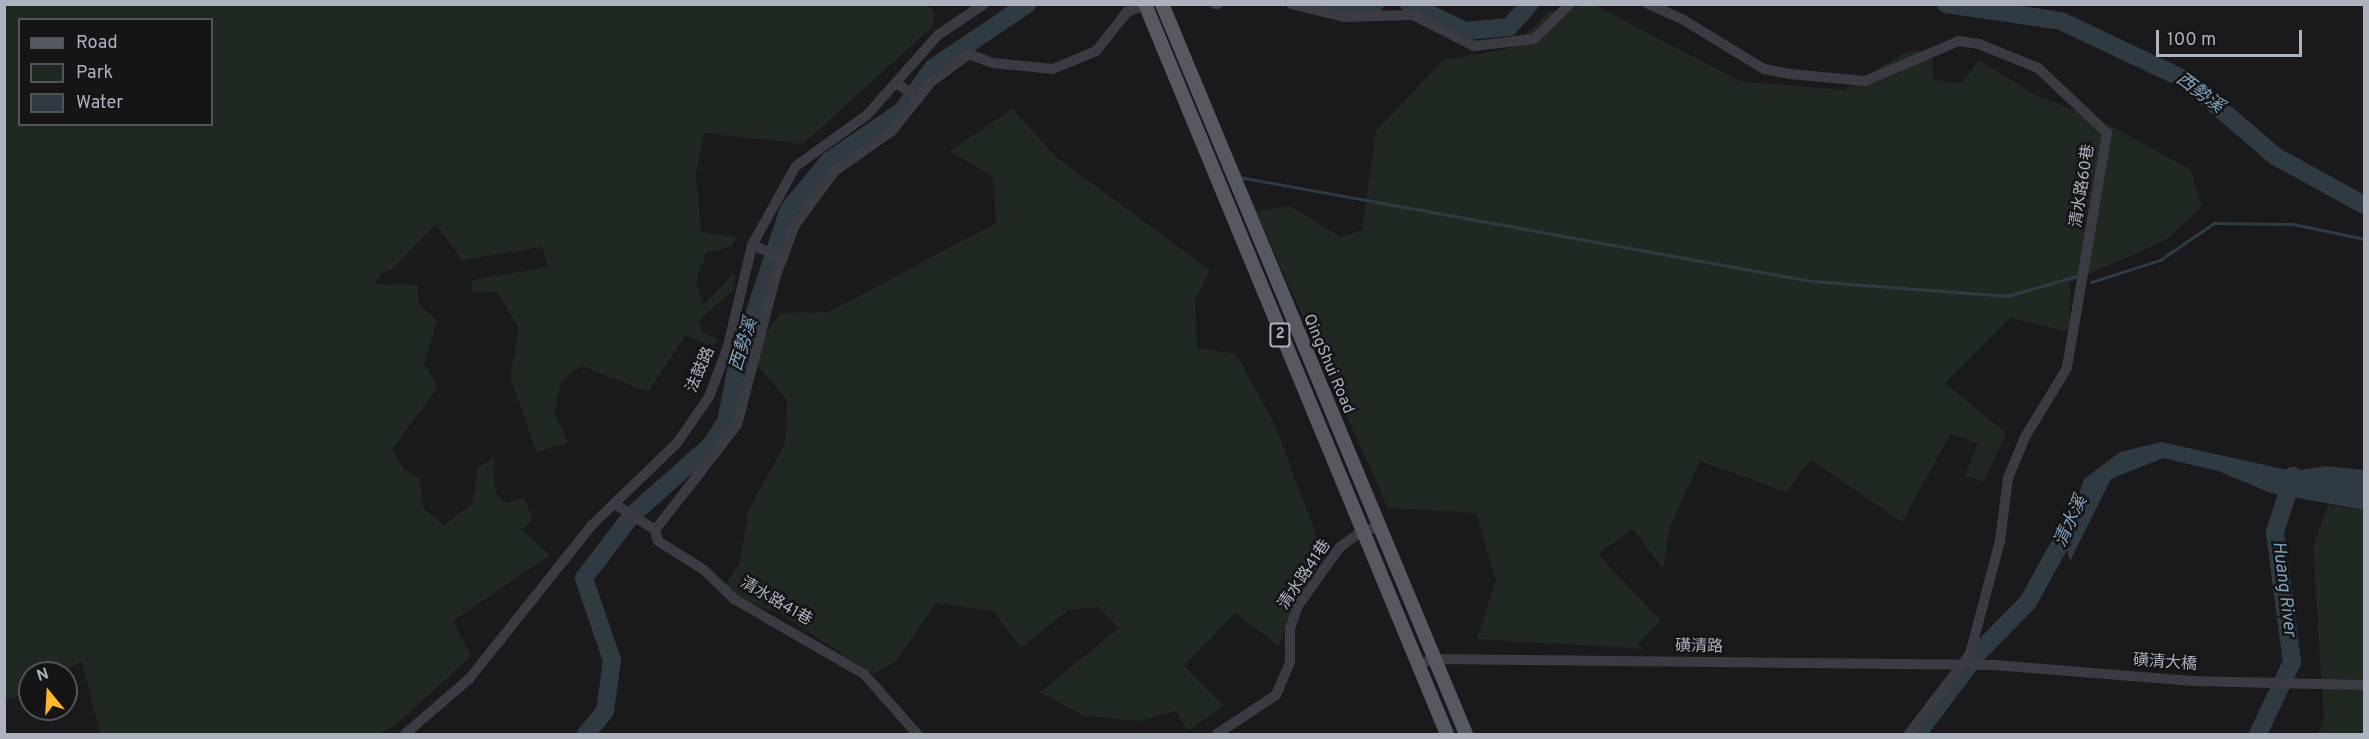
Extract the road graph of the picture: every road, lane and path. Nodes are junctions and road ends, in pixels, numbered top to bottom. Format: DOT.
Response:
graph roads {
  1 [pos="984,4"];
  2 [pos="1162,4"];
  3 [pos="1291,4"];
  4 [pos="1570,4"];
  5 [pos="1648,4"];
  6 [pos="1145,5"];
  7 [pos="897,84"];
  8 [pos="919,99"];
  9 [pos="752,245"];
  10 [pos="783,258"];
  11 [pos="615,504"];
  12 [pos="1379,527"];
  13 [pos="655,530"];
  14 [pos="1362,531"];
  15 [pos="1436,658"];
  16 [pos="1418,664"];
  17 [pos="1963,666"];
  18 [pos="2364,685"];
  19 [pos="405,735"];
  20 [pos="917,735"];
  21 [pos="1217,735"];
  22 [pos="1447,735"];
  23 [pos="1466,735"];
  24 [pos="1909,735"];
  1 -- 7 [label="street, 法鼓路"];
  2 -- 12 [label="main road, QingShui Road / 2"];
  3 -- 4 [label="street"];
  5 -- 17 [label="street, 清水路60巷"];
  6 -- 8 [label="street"];
  6 -- 14 [label="main road, QingShui Road / 2"];
  7 -- 8 [label="street"];
  7 -- 9 [label="street, 法鼓路"];
  8 -- 10 [label="street"];
  9 -- 10 [label="street"];
  9 -- 11 [label="street, 法鼓路"];
  10 -- 13 [label="street"];
  11 -- 13 [label="street, 清水路41巷"];
  11 -- 19 [label="street, 法鼓路"];
  12 -- 14 [label="street, 清水路41巷"];
  12 -- 15 [label="main road, QingShui Road / 2"];
  13 -- 20 [label="street, 清水路41巷"];
  14 -- 16 [label="main road, QingShui Road / 2"];
  14 -- 21 [label="street, 清水路41巷"];
  15 -- 16 [label="street, 磺清路"];
  15 -- 17 [label="street, 磺清路"];
  15 -- 23 [label="main road, QingShui Road / 2"];
  16 -- 22 [label="main road, QingShui Road / 2"];
  17 -- 18 [label="street, 磺清大橋"];
  17 -- 24 [label="street"];
}
